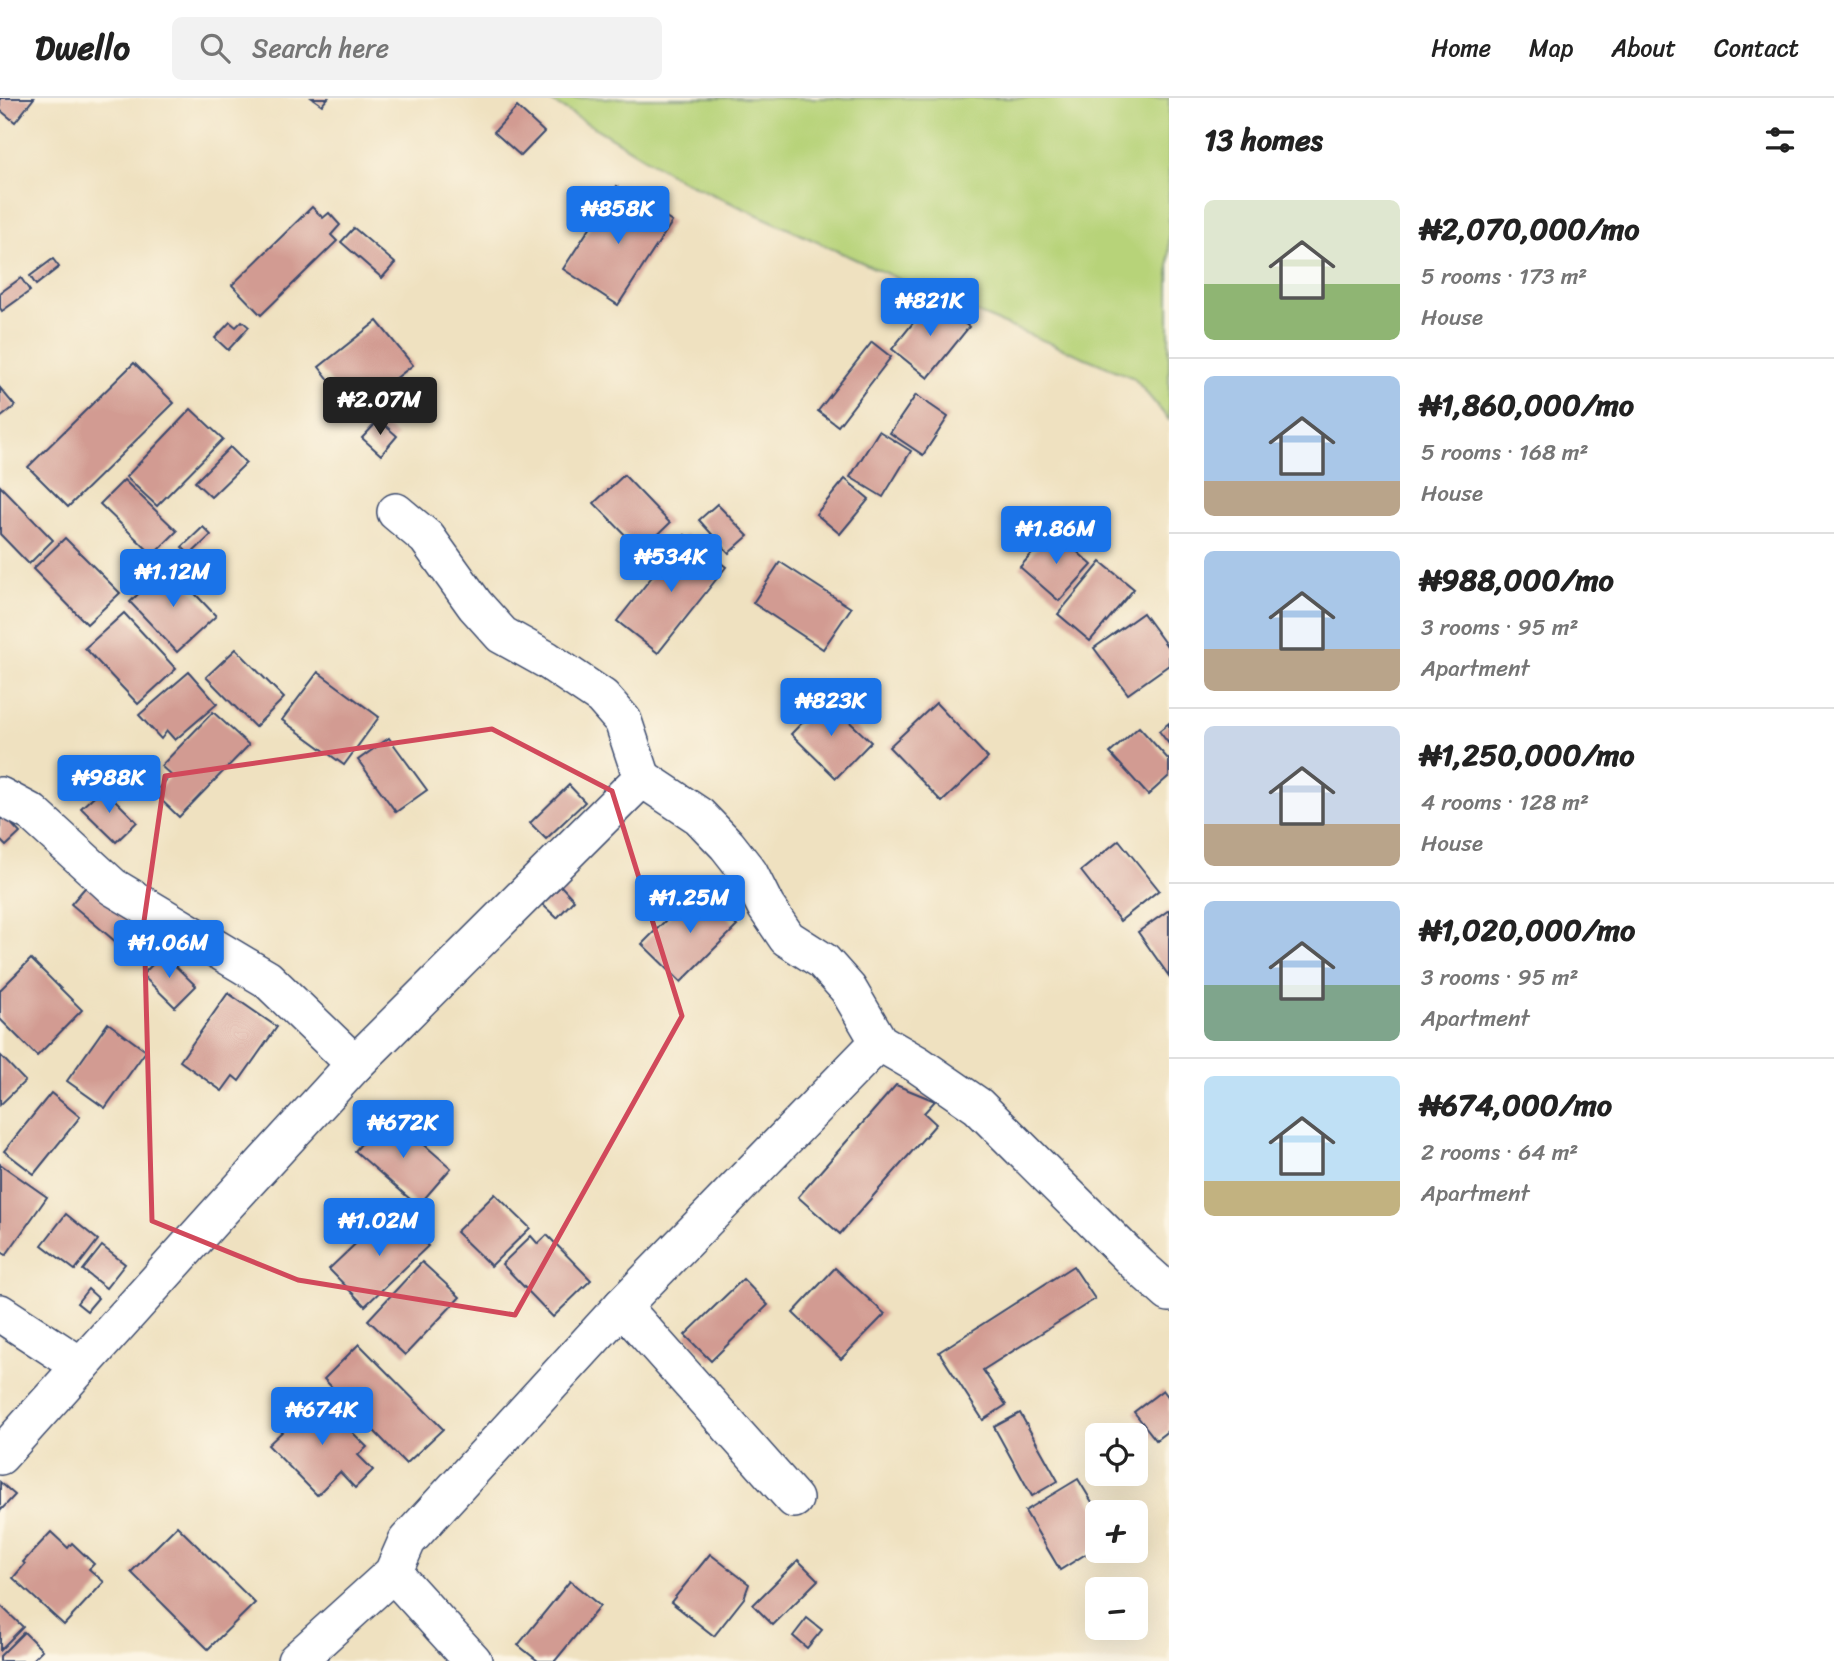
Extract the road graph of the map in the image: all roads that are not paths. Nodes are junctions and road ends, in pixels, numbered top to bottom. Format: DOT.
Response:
graph roads {
  1 [pos="396,512"];
  2 [pos="642,778"];
  3 [pos="0,796"];
  4 [pos="879,1042"];
  5 [pos="355,1064"];
  6 [pos="1169,1293"];
  7 [pos="622,1306"];
  8 [pos="0,1312"];
  9 [pos="81,1366"];
  10 [pos="0,1456"];
  11 [pos="794,1499"];
  12 [pos="393,1573"];
  13 [pos="296,1661"];
  14 [pos="473,1661"];
  1 -- 2 [label="street"];
  2 -- 4 [label="street"];
  2 -- 5 [label="street"];
  3 -- 5 [label="street"];
  4 -- 6 [label="street"];
  4 -- 7 [label="street"];
  5 -- 9 [label="street"];
  7 -- 11 [label="street"];
  7 -- 12 [label="street"];
  8 -- 9 [label="street"];
  9 -- 10 [label="street"];
  12 -- 13 [label="street"];
  12 -- 14 [label="street"];
}
